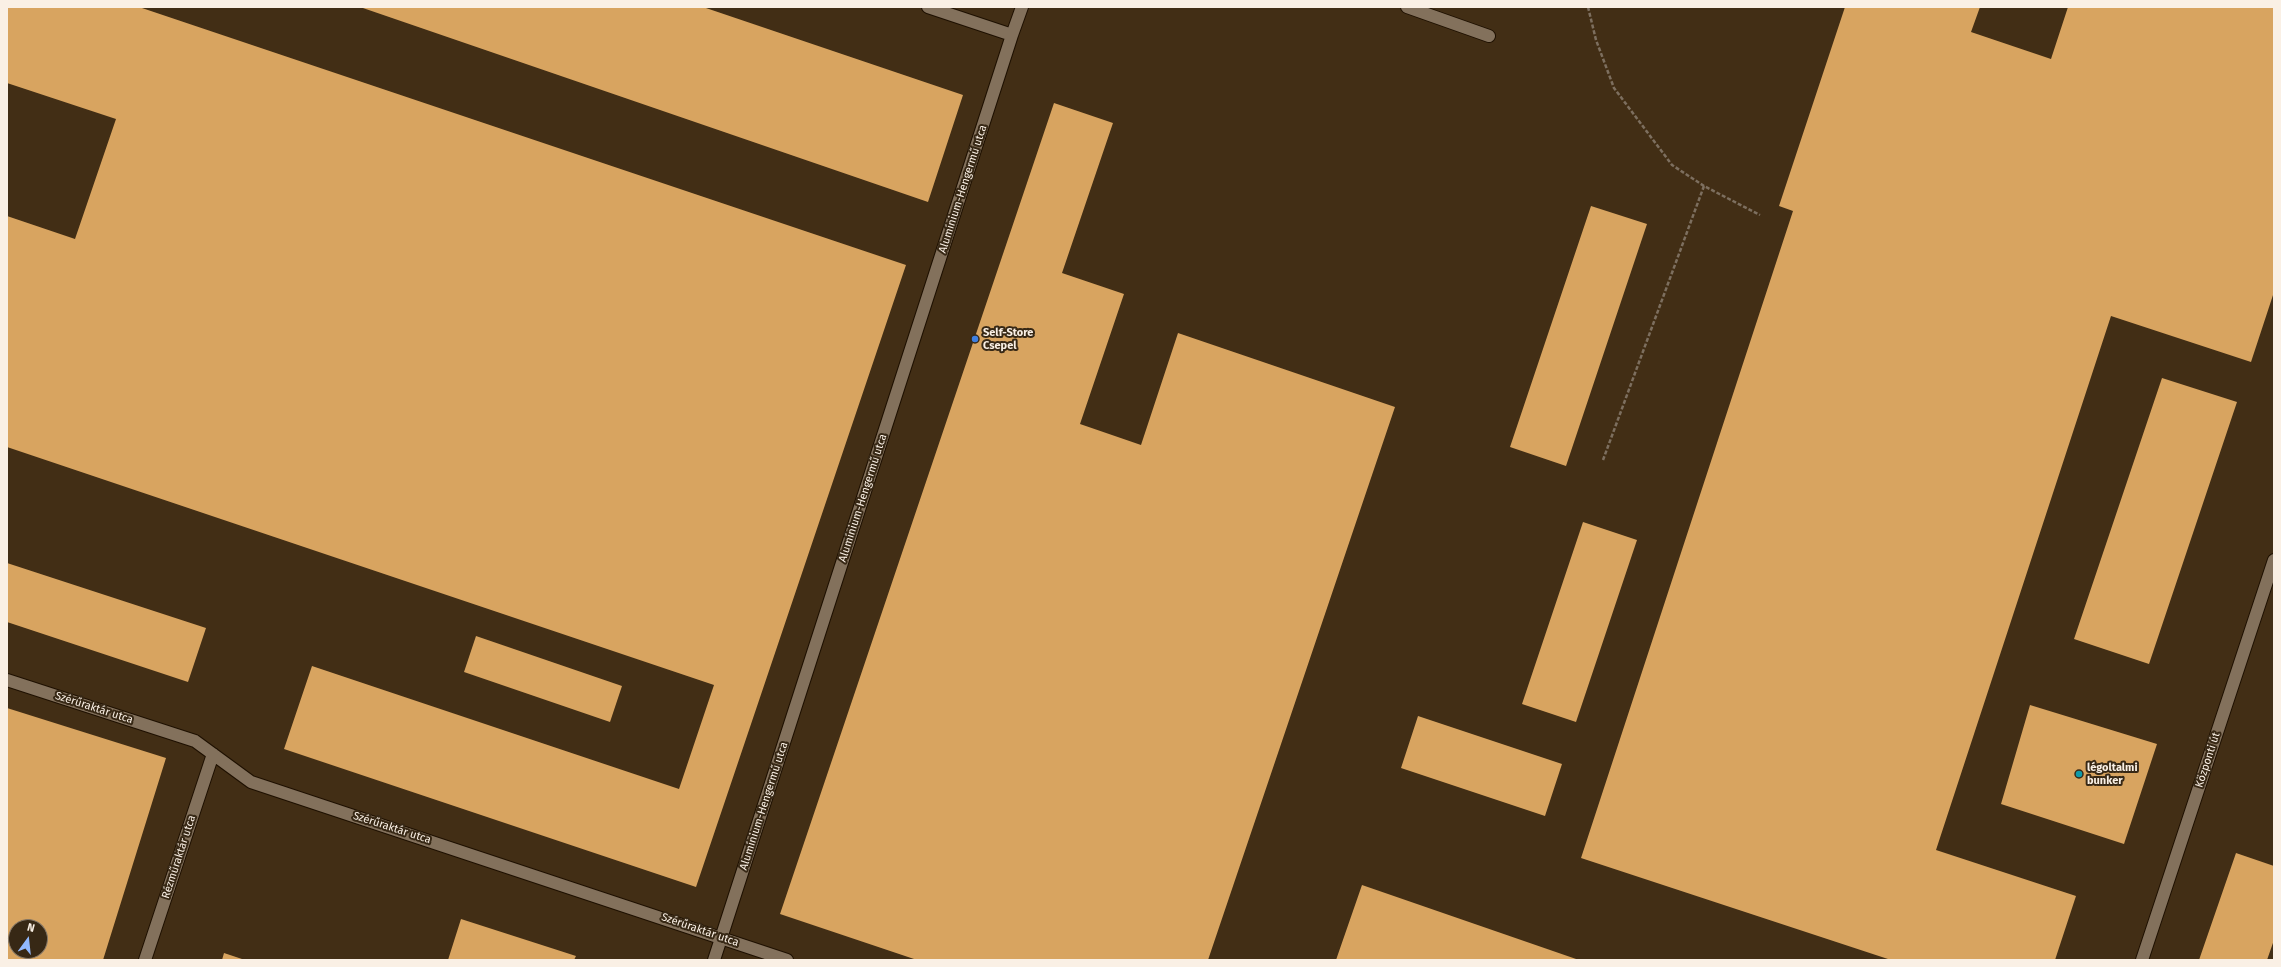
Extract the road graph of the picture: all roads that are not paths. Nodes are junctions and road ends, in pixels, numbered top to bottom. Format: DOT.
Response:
graph roads {
  1 [pos="928,7"];
  2 [pos="1022,7"];
  3 [pos="1407,7"];
  4 [pos="1012,35"];
  5 [pos="1489,36"];
  6 [pos="2274,560"];
  7 [pos="7,680"];
  8 [pos="213,754"];
  9 [pos="721,937"];
  10 [pos="145,960"];
  11 [pos="714,960"];
  12 [pos="787,960"];
  13 [pos="2142,960"];
  1 -- 4 [label="street"];
  2 -- 4 [label="street, Alumínium-Hengermű utca"];
  3 -- 5 [label="street"];
  4 -- 9 [label="street, Alumínium-Hengermű utca"];
  6 -- 13 [label="street, Központi út"];
  7 -- 8 [label="street, Szérűraktár utca"];
  8 -- 9 [label="street, Szérűraktár utca"];
  8 -- 10 [label="street, Rézműraktár utca"];
  9 -- 11 [label="street, Alumínium-Hengermű utca"];
  9 -- 12 [label="street, Szérűraktár utca"];
}
